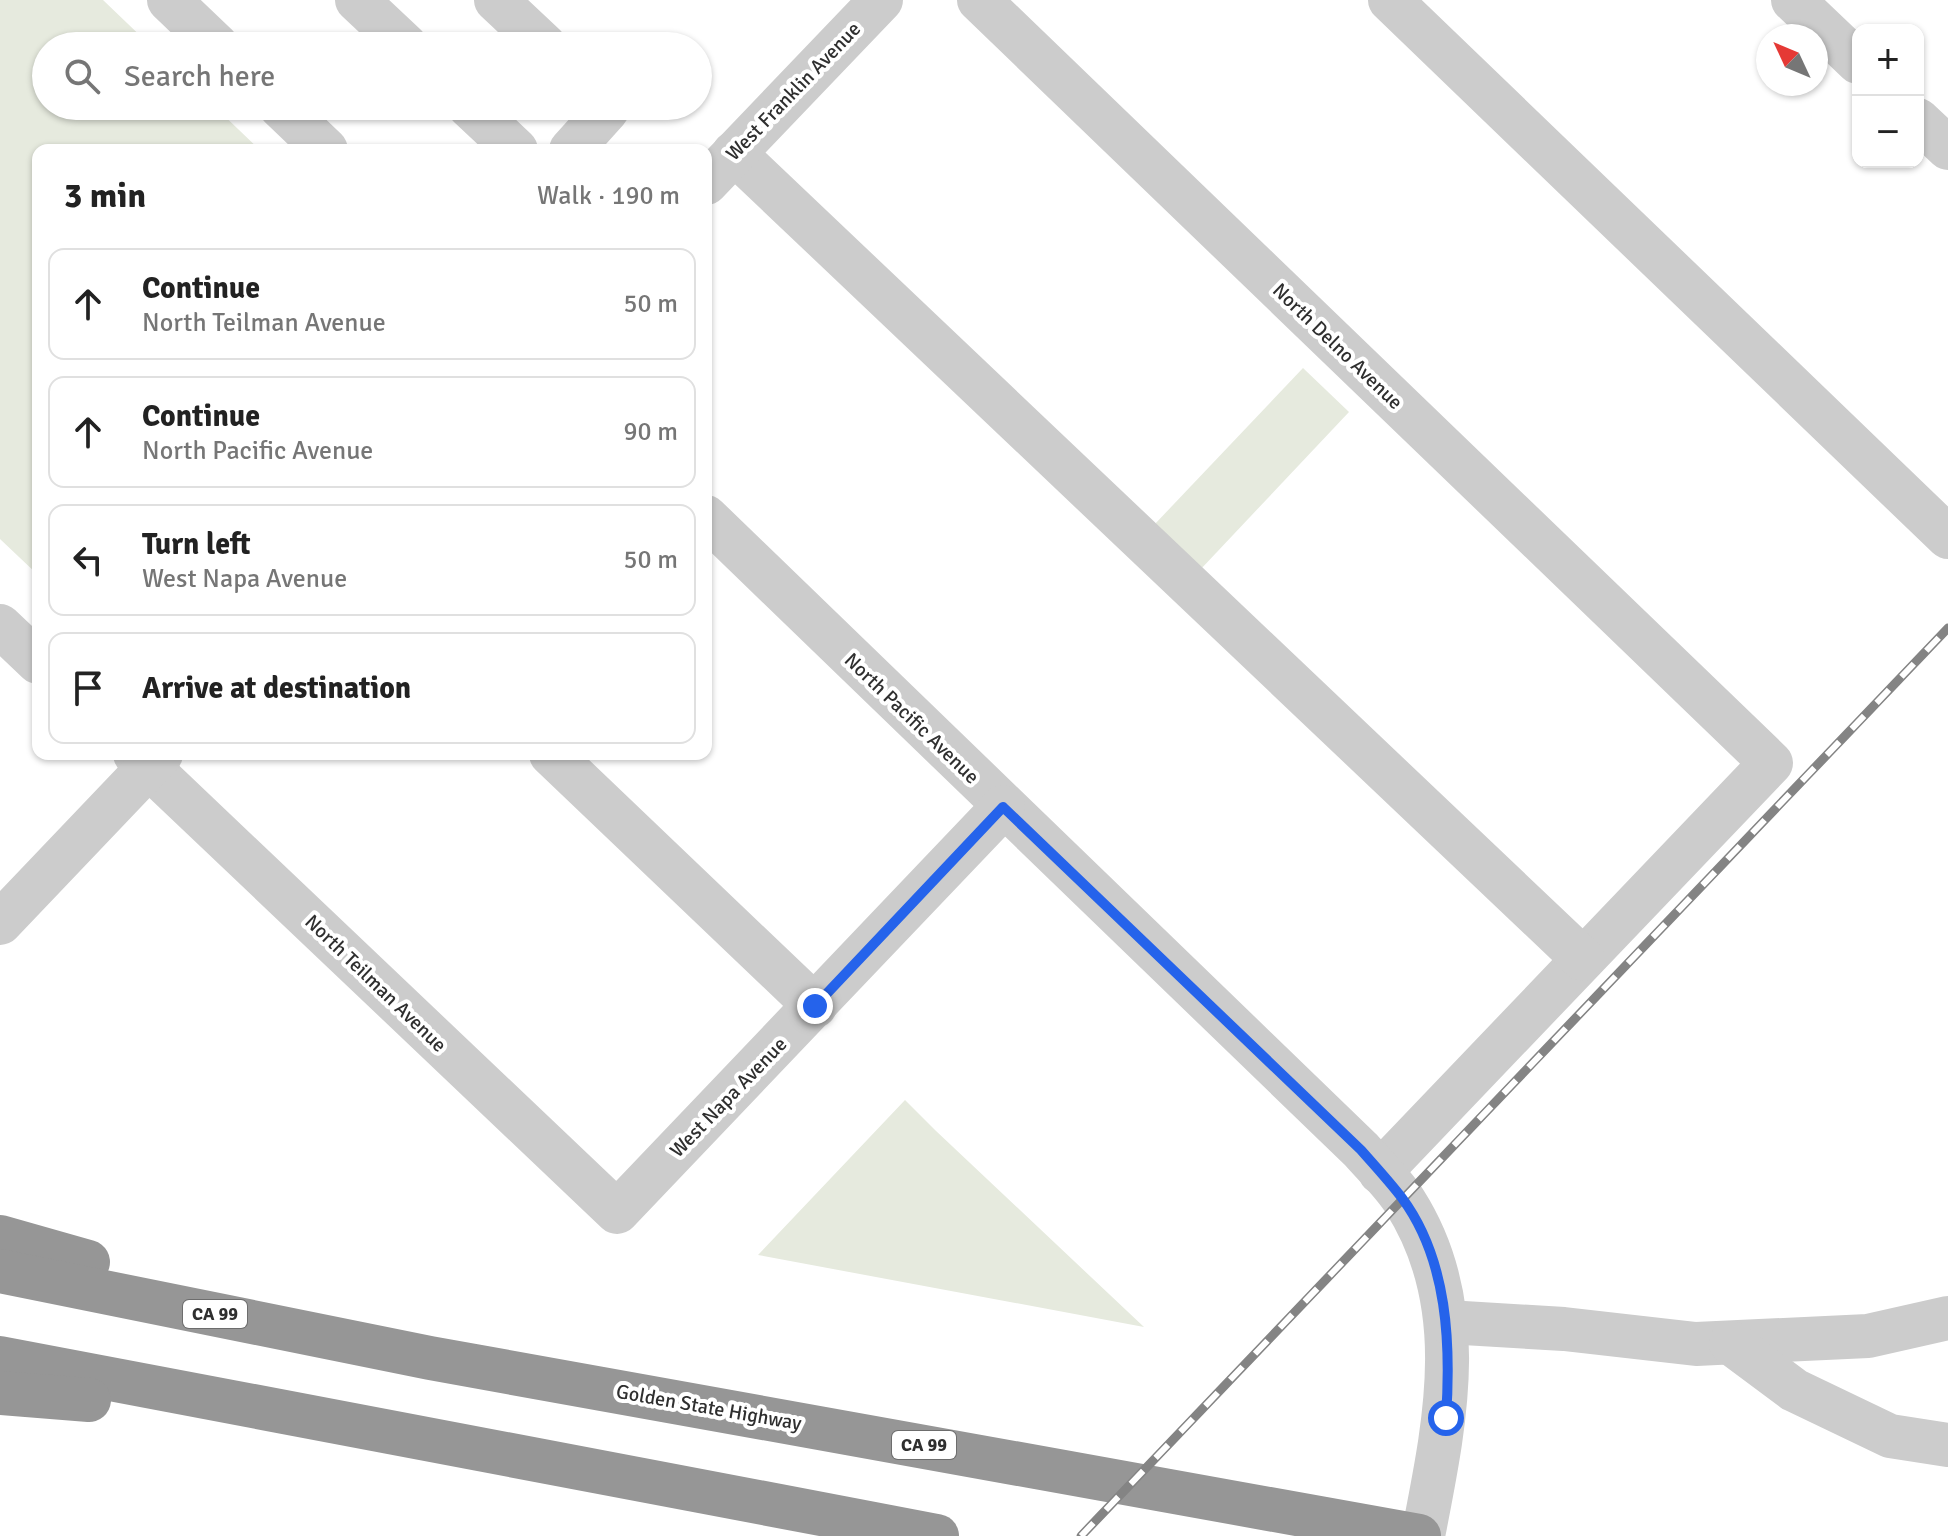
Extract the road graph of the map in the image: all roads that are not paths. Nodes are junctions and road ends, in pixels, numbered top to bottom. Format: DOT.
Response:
graph roads {
  1 [pos="357,0"];
  2 [pos="496,0"];
  3 [pos="881,0"];
  4 [pos="979,0"];
  5 [pos="1390,0"];
  6 [pos="1793,0"];
  7 [pos="182,4"];
  8 [pos="205,32"];
  9 [pos="391,32"];
  10 [pos="530,32"];
  11 [pos="1852,56"];
  12 [pos="295,120"];
  13 [pos="484,120"];
  14 [pos="596,120"];
  15 [pos="1924,126"];
  16 [pos="320,144"];
  17 [pos="510,144"];
  18 [pos="576,144"];
  19 [pos="1948,148"];
  20 [pos="720,168"];
  21 [pos="712,523"];
  22 [pos="1948,537"];
  23 [pos="0,626"];
  24 [pos="32,656"];
  25 [pos="146,760"];
  26 [pos="150,760"];
  27 [pos="557,760"];
  28 [pos="1003,807"];
  29 [pos="0,923"];
  30 [pos="1583,959"];
  31 [pos="815,1006"];
  32 [pos="1370,1161"];
  33 [pos="617,1212"];
  34 [pos="0,1237"];
  35 [pos="0,1271"];
  36 [pos="1948,1318"];
  37 [pos="1447,1322"];
  38 [pos="1731,1343"];
  39 [pos="0,1358"];
  40 [pos="430,1358"];
  41 [pos="0,1393"];
  42 [pos="304,1417"];
  43 [pos="1948,1445"];
  44 [pos="937,1536"];
  45 [pos="1421,1536"];
  1 -- 9 [label="street"];
  2 -- 10 [label="street"];
  3 -- 20 [label="street, West Franklin Avenue"];
  4 -- 30 [label="street, North Delno Avenue"];
  5 -- 22 [label="street"];
  6 -- 11 [label="street"];
  7 -- 8 [label="street"];
  12 -- 16 [label="street"];
  13 -- 17 [label="street"];
  14 -- 18 [label="street"];
  15 -- 19 [label="street"];
  20 -- 30 [label="street"];
  21 -- 28 [label="street, North Pacific Avenue"];
  23 -- 24 [label="street"];
  25 -- 29 [label="street"];
  26 -- 33 [label="street, North Teilman Avenue"];
  27 -- 31 [label="street"];
  28 -- 31 [label="street, West Napa Avenue"];
  28 -- 32 [label="street, North Pacific Avenue"];
  30 -- 32 [label="street"];
  31 -- 33 [label="street, West Napa Avenue"];
  32 -- 37 [label="street"];
  34 -- 40 [label="highway"];
  35 -- 40 [label="highway, Golden State Highway / CA 99"];
  36 -- 38 [label="street"];
  37 -- 38 [label="street"];
  37 -- 45 [label="street"];
  38 -- 43 [label="street"];
  39 -- 42 [label="highway"];
  40 -- 45 [label="highway, Golden State Highway / CA 99"];
  41 -- 42 [label="highway"];
  42 -- 44 [label="highway"];
}
